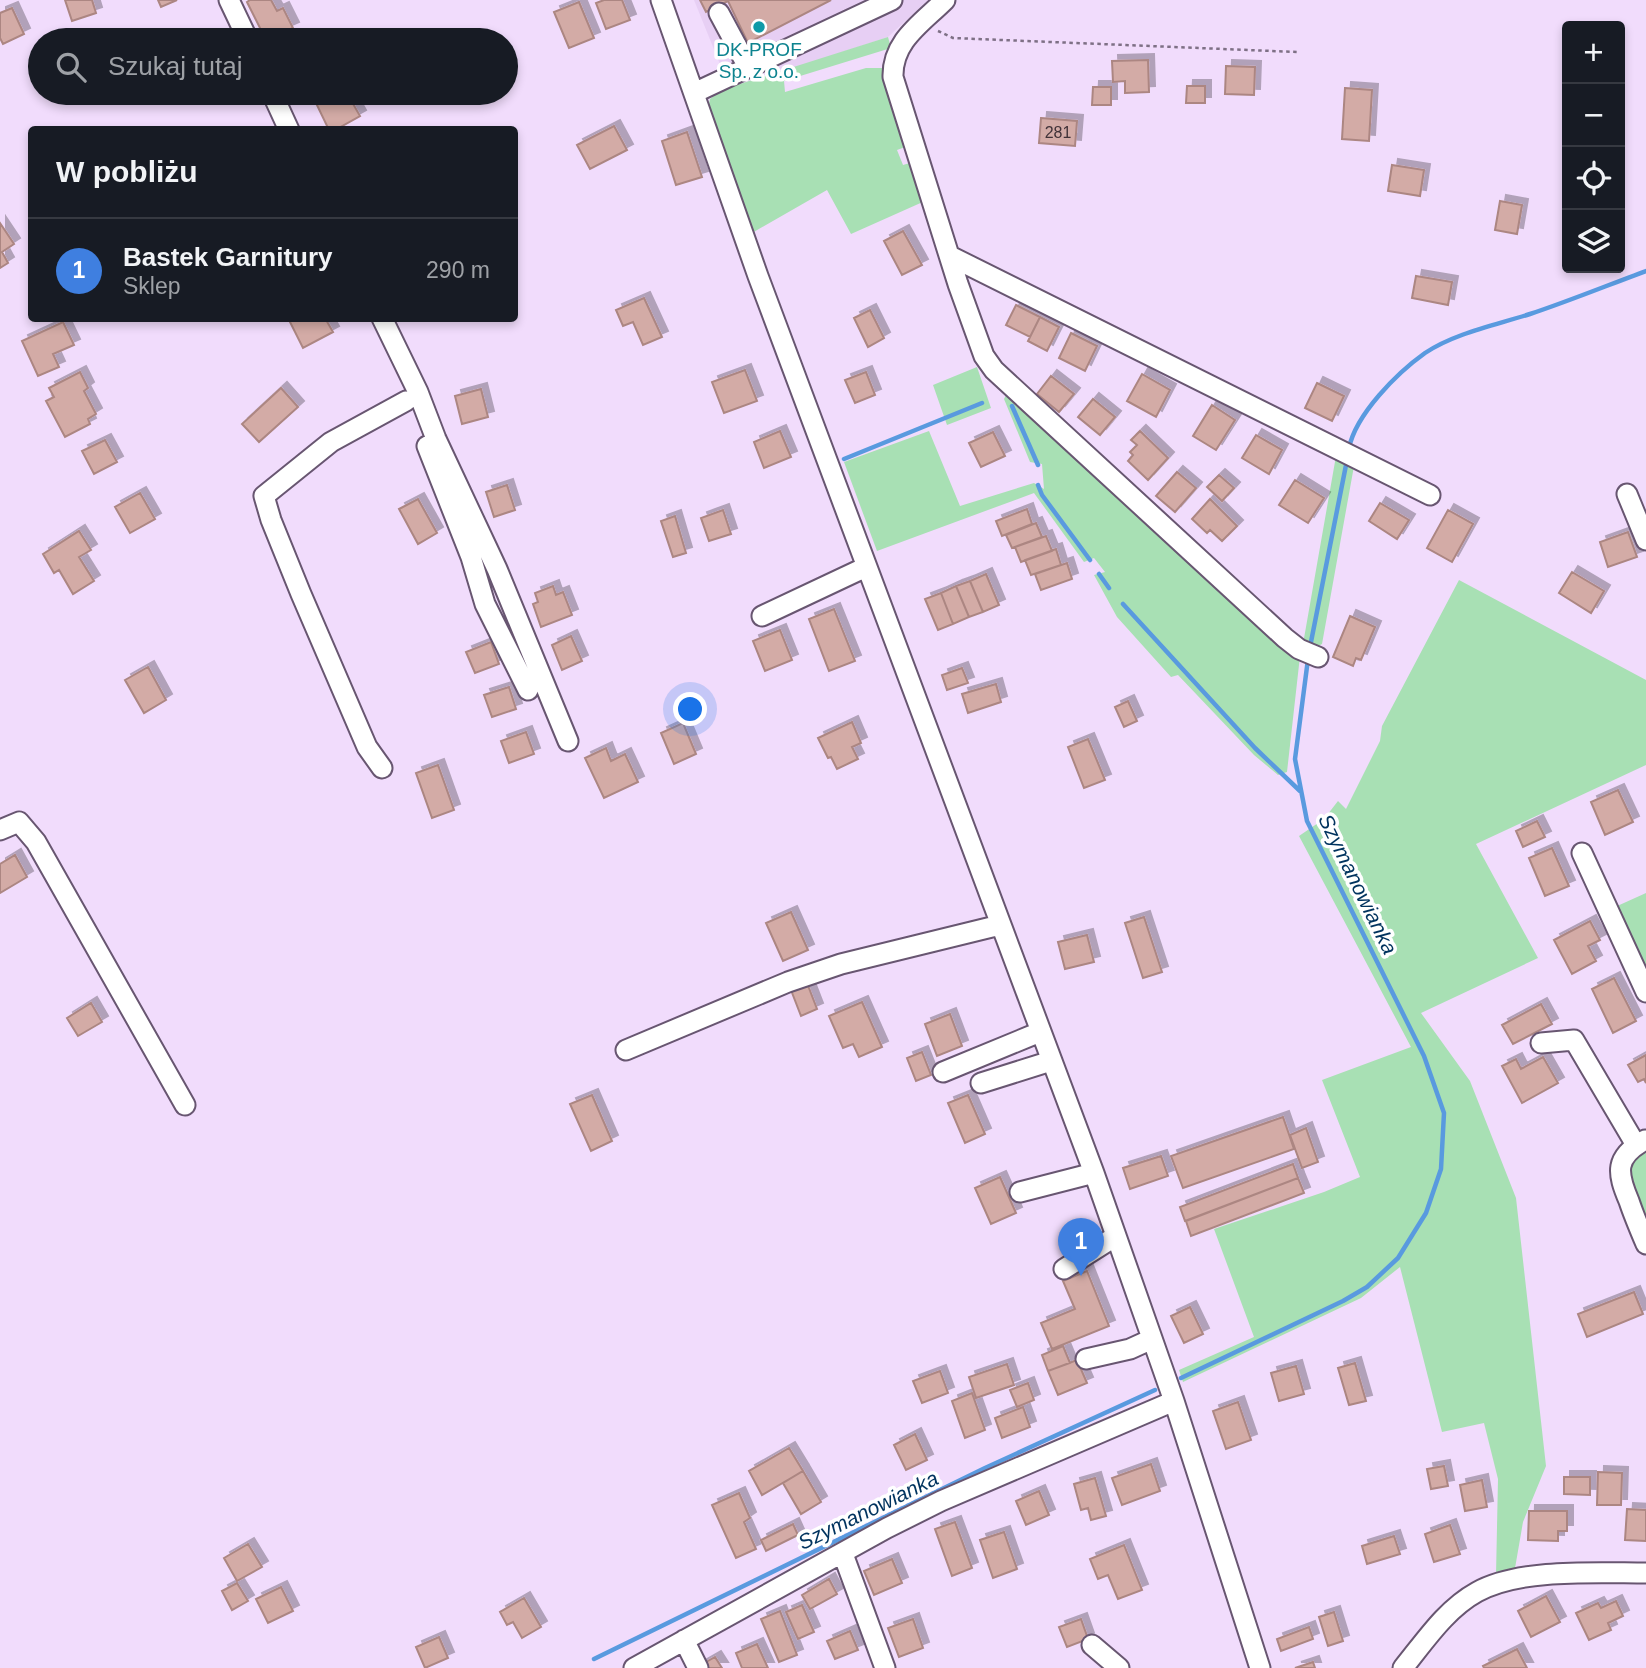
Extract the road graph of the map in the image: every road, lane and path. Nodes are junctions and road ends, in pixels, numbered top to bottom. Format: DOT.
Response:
graph roads {
  1 [pos="229,0"];
  2 [pos="661,0"];
  3 [pos="892,0"];
  4 [pos="944,0"];
  5 [pos="719,13"];
  6 [pos="926,18"];
  7 [pos="242,28"];
  8 [pos="1297,52"];
  9 [pos="748,67"];
  10 [pos="694,93"];
  11 [pos="278,105"];
  12 [pos="287,126"];
  13 [pos="950,256"];
  14 [pos="384,322"];
  15 [pos="406,401"];
  16 [pos="436,439"];
  17 [pos="1627,494"];
  18 [pos="1430,495"];
  19 [pos="1646,540"];
  20 [pos="866,567"];
  21 [pos="762,616"];
  22 [pos="1318,657"];
  23 [pos="528,690"];
  24 [pos="568,741"];
  25 [pos="382,768"];
  26 [pos="0,830"];
  27 [pos="1581,853"];
  28 [pos="1000,925"];
  29 [pos="1646,992"];
  30 [pos="1040,1032"];
  31 [pos="1541,1043"];
  32 [pos="626,1050"];
  33 [pos="1051,1061"];
  34 [pos="943,1072"];
  35 [pos="981,1083"];
  36 [pos="185,1105"];
  37 [pos="1641,1142"];
  38 [pos="1094,1173"];
  39 [pos="1020,1192"];
  40 [pos="1116,1236"];
  41 [pos="1646,1244"];
  42 [pos="1063,1269"];
  43 [pos="1152,1339"];
  44 [pos="1086,1359"];
  45 [pos="1174,1401"];
  46 [pos="843,1554"];
  47 [pos="1646,1573"];
  48 [pos="684,1640"];
  49 [pos="1092,1645"];
  50 [pos="634,1668"];
  51 [pos="698,1668"];
  52 [pos="885,1668"];
  53 [pos="1119,1668"];
  54 [pos="1260,1668"];
  55 [pos="1403,1668"];
  1 -- 7 [label="street"];
  2 -- 10 [label="street"];
  3 -- 9 [label="street"];
  4 -- 6 [label="street"];
  5 -- 9 [label="street"];
  6 -- 8 [label="path"];
  6 -- 13 [label="street"];
  9 -- 10 [label="street"];
  10 -- 20 [label="street"];
  11 -- 12 [label="street"];
  13 -- 18 [label="street"];
  13 -- 22 [label="street"];
  14 -- 16 [label="street"];
  15 -- 25 [label="street"];
  16 -- 23 [label="street"];
  16 -- 24 [label="street"];
  17 -- 19 [label="street"];
  20 -- 21 [label="street"];
  20 -- 28 [label="street"];
  26 -- 36 [label="street"];
  27 -- 29 [label="street"];
  28 -- 30 [label="street"];
  28 -- 32 [label="street"];
  30 -- 33 [label="street"];
  30 -- 34 [label="street"];
  31 -- 37 [label="street"];
  33 -- 35 [label="street"];
  33 -- 38 [label="street"];
  37 -- 41 [label="street"];
  38 -- 39 [label="street"];
  38 -- 40 [label="street"];
  40 -- 42 [label="street"];
  40 -- 43 [label="street"];
  43 -- 44 [label="street"];
  43 -- 45 [label="street"];
  45 -- 46 [label="street"];
  45 -- 54 [label="street"];
  46 -- 48 [label="street"];
  46 -- 52 [label="street"];
  47 -- 55 [label="street"];
  48 -- 50 [label="street"];
  48 -- 51 [label="street"];
  49 -- 53 [label="street"];
}
